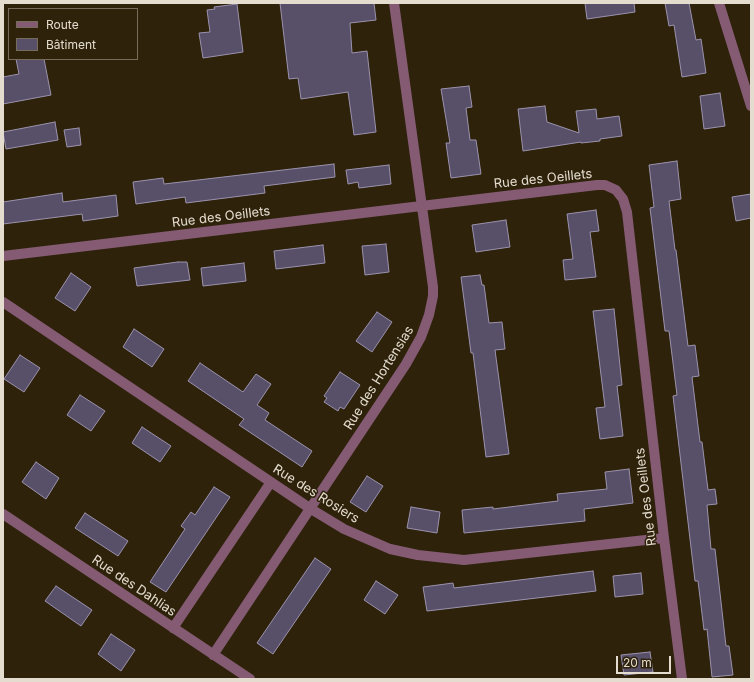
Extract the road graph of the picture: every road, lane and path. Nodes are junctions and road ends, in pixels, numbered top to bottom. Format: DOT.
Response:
graph roads {
  1 [pos="394,3"];
  2 [pos="719,3"];
  3 [pos="751,106"];
  4 [pos="422,206"];
  5 [pos="3,256"];
  6 [pos="3,302"];
  7 [pos="271,482"];
  8 [pos="311,509"];
  9 [pos="3,514"];
  10 [pos="664,538"];
  11 [pos="173,628"];
  12 [pos="213,654"];
  13 [pos="250,679"];
  14 [pos="682,679"];
  1 -- 4 [label="street, Rue des Hortensias"];
  2 -- 3 [label="street"];
  4 -- 5 [label="street, Rue des Oeillets"];
  4 -- 8 [label="street, Rue des Hortensias"];
  4 -- 10 [label="street, Rue des Oeillets"];
  6 -- 7 [label="street, Rue des Rosiers"];
  7 -- 8 [label="street, Rue des Rosiers"];
  7 -- 11 [label="street"];
  8 -- 10 [label="street, Rue des Rosiers"];
  8 -- 12 [label="street, Rue des Hortensias"];
  9 -- 11 [label="street, Rue des Dahlias"];
  10 -- 14 [label="street, Rue des Oeillets"];
  11 -- 12 [label="street, Rue des Dahlias"];
  12 -- 13 [label="street, Rue des Dahlias"];
}
